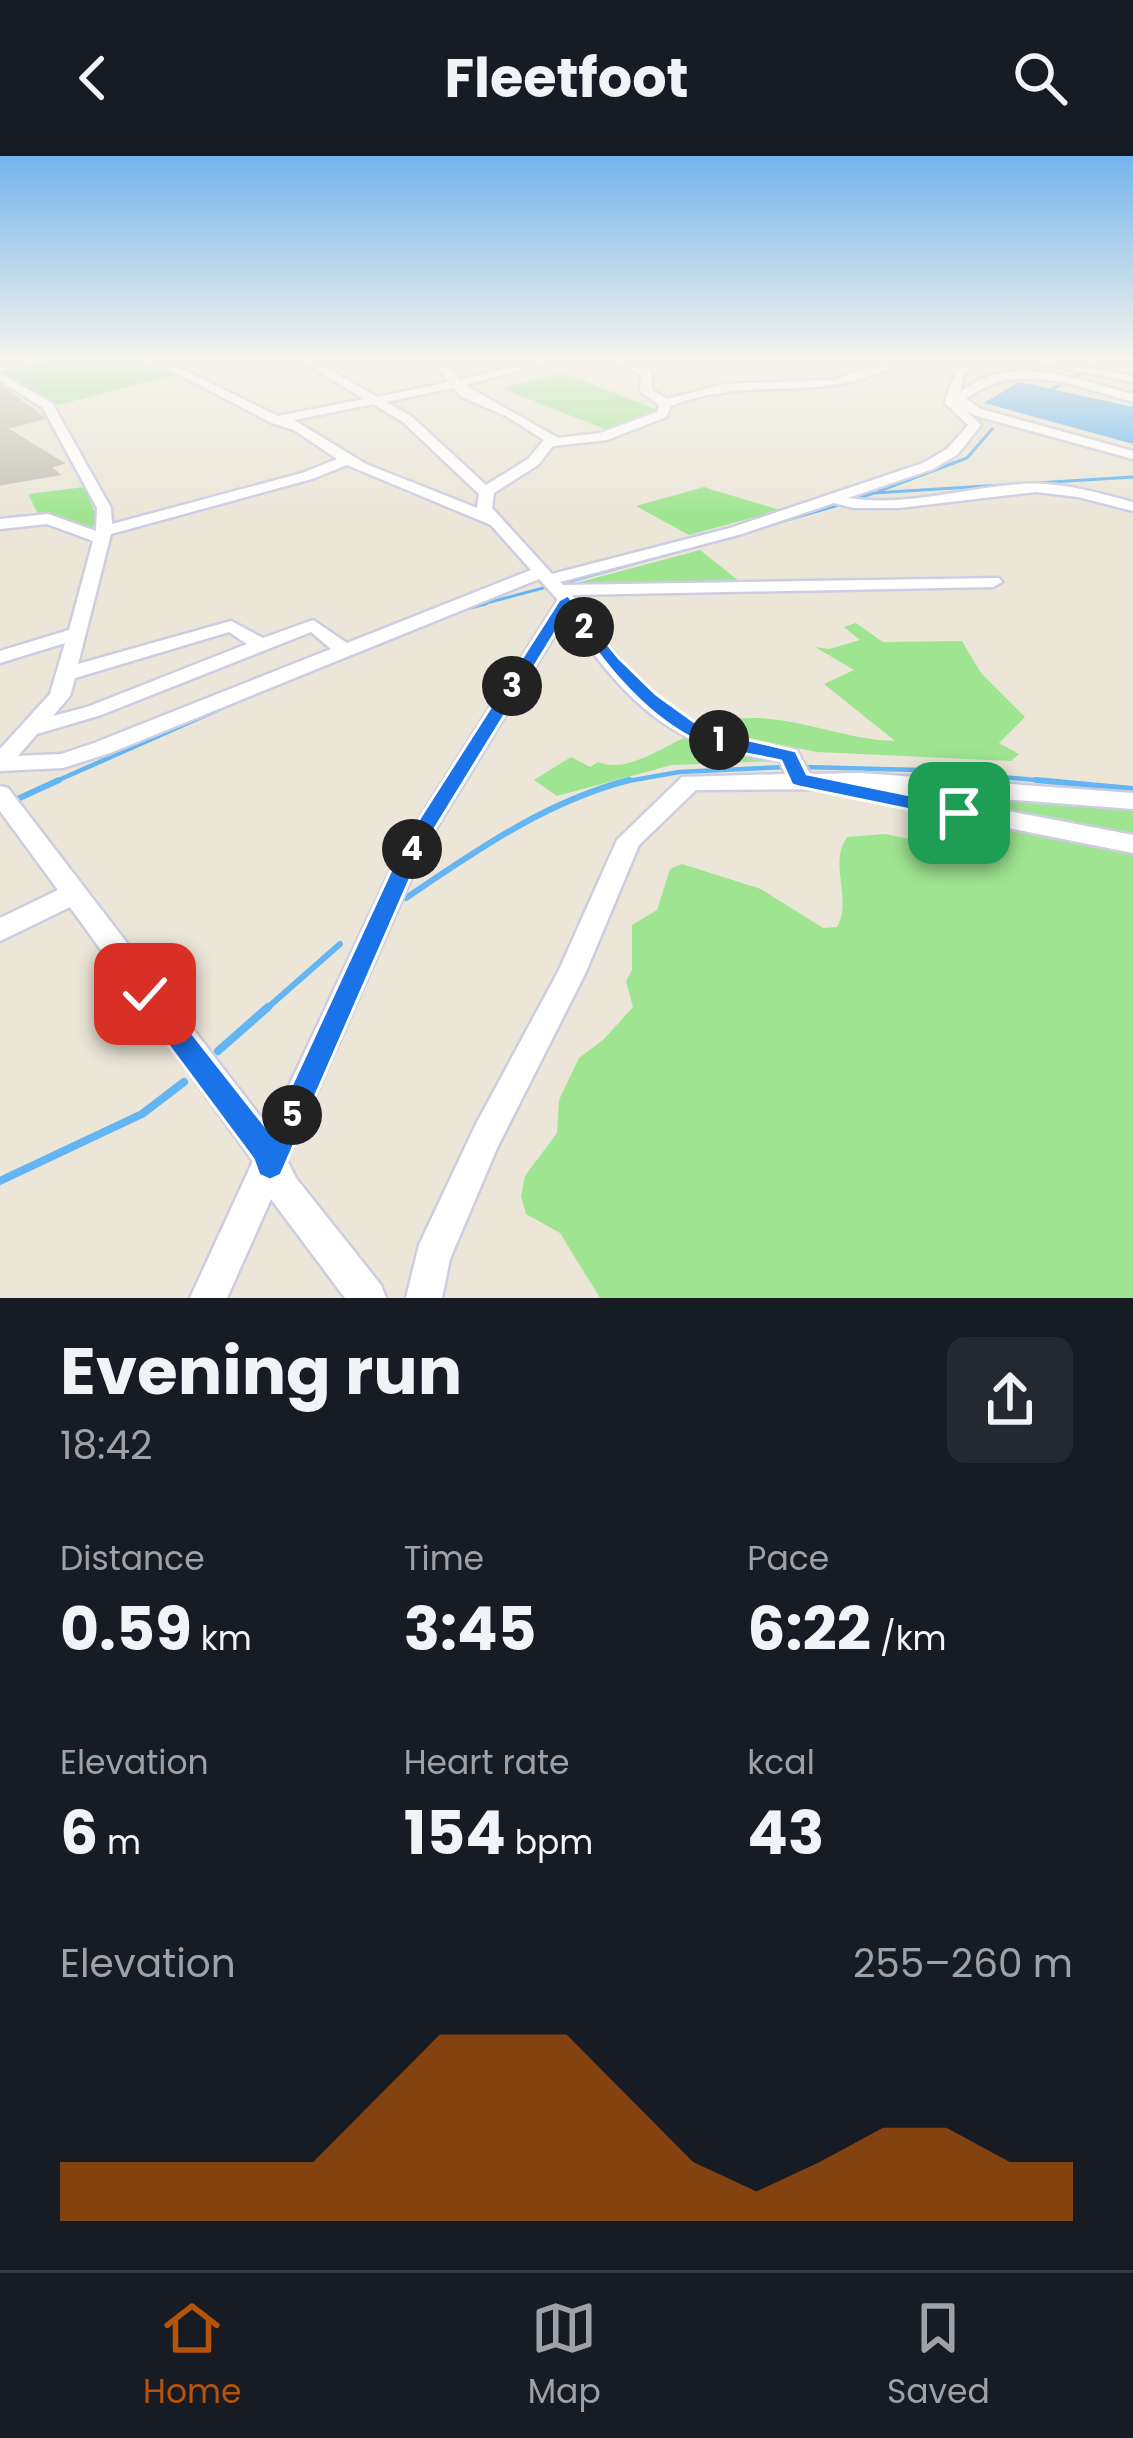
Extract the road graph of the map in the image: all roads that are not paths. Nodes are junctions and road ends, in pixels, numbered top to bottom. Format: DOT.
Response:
graph roads {
  1 [pos="50,410"];
  2 [pos="258,410"];
  3 [pos="321,410"];
  4 [pos="394,410"];
  5 [pos="502,410"];
  6 [pos="663,410"];
  7 [pos="958,410"];
  8 [pos="975,410"];
  9 [pos="278,420"];
  10 [pos="552,440"];
  11 [pos="1133,455"];
  12 [pos="348,460"];
  13 [pos="487,494"];
  14 [pos="842,502"];
  15 [pos="1133,507"];
  16 [pos="0,524"];
  17 [pos="505,532"];
  18 [pos="103,535"];
  19 [pos="992,582"];
  20 [pos="556,585"];
  21 [pos="77,633"];
  22 [pos="261,644"];
  23 [pos="342,649"];
  24 [pos="0,657"];
  25 [pos="66,674"];
  26 [pos="32,729"];
  27 [pos="0,763"];
  28 [pos="796,772"];
  29 [pos="1133,801"];
  30 [pos="4,802"];
  31 [pos="1133,844"];
  32 [pos="71,895"];
  33 [pos="0,931"];
  34 [pos="270,1164"];
  35 [pos="208,1298"];
  36 [pos="368,1298"];
  37 [pos="424,1298"];
  1 -- 18 [label="street"];
  2 -- 9 [label="street"];
  3 -- 9 [label="street"];
  4 -- 13 [label="street"];
  5 -- 10 [label="street"];
  6 -- 10 [label="street"];
  7 -- 14 [label="street"];
  8 -- 11 [label="street"];
  9 -- 12 [label="street"];
  10 -- 13 [label="street"];
  12 -- 17 [label="street"];
  12 -- 18 [label="street"];
  13 -- 17 [label="street"];
  14 -- 15 [label="street"];
  14 -- 20 [label="street"];
  16 -- 18 [label="street"];
  17 -- 20 [label="street"];
  18 -- 21 [label="street"];
  19 -- 20 [label="street"];
  20 -- 23 [label="street"];
  20 -- 28 [label="street"];
  20 -- 34 [label="street"];
  21 -- 24 [label="street"];
  21 -- 25 [label="street"];
  22 -- 23 [label="street"];
  22 -- 25 [label="street"];
  22 -- 26 [label="street"];
  23 -- 27 [label="street"];
  25 -- 26 [label="street"];
  26 -- 27 [label="street"];
  28 -- 29 [label="street"];
  28 -- 31 [label="street"];
  28 -- 37 [label="street"];
  30 -- 32 [label="street"];
  32 -- 33 [label="street"];
  32 -- 34 [label="street"];
  34 -- 35 [label="street"];
  34 -- 36 [label="street"];
}
